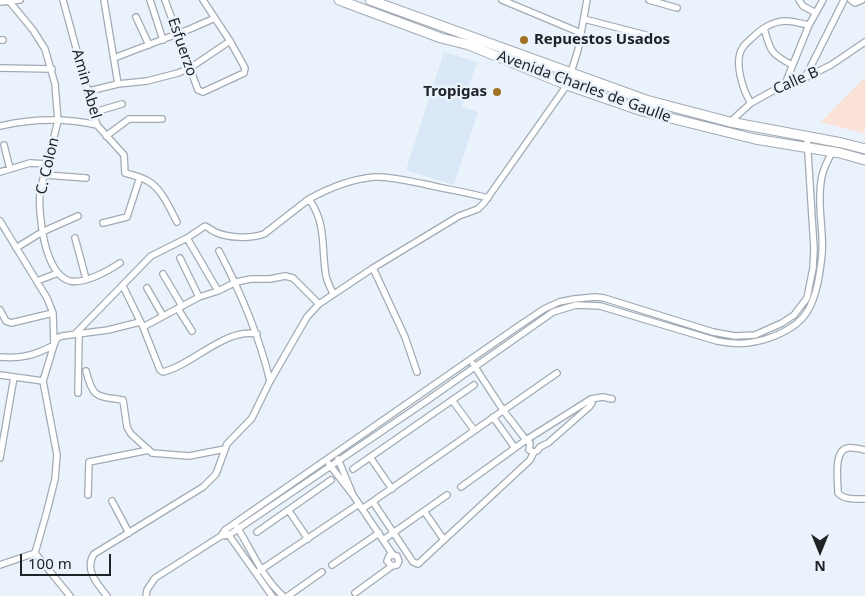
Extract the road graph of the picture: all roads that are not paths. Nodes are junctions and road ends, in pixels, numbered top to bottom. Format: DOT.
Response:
graph roads {
  1 [pos="20,0"];
  2 [pos="63,0"];
  3 [pos="104,0"];
  4 [pos="150,0"];
  5 [pos="166,0"];
  6 [pos="203,0"];
  7 [pos="339,0"];
  8 [pos="370,0"];
  9 [pos="502,0"];
  10 [pos="587,0"];
  11 [pos="649,0"];
  12 [pos="799,0"];
  13 [pos="823,0"];
  14 [pos="844,0"];
  15 [pos="851,0"];
  16 [pos="862,0"];
  17 [pos="9,1"];
  18 [pos="0,2"];
  19 [pos="676,8"];
  20 [pos="816,13"];
  21 [pos="136,17"];
  22 [pos="216,18"];
  23 [pos="584,19"];
  24 [pos="809,25"];
  25 [pos="764,28"];
  26 [pos="581,33"];
  27 [pos="178,34"];
  28 [pos="661,39"];
  29 [pos="163,40"];
  30 [pos="230,41"];
  31 [pos="865,42"];
  32 [pos="149,45"];
  33 [pos="114,58"];
  34 [pos="792,65"];
  35 [pos="0,68"];
  36 [pos="190,68"];
  37 [pos="52,69"];
  38 [pos="570,74"];
  39 [pos="805,78"];
  40 [pos="118,84"];
  41 [pos="567,84"];
  42 [pos="785,84"];
  43 [pos="89,91"];
  44 [pos="646,100"];
  45 [pos="122,104"];
  46 [pos="751,104"];
  47 [pos="642,111"];
  48 [pos="95,112"];
  49 [pos="162,119"];
  50 [pos="58,121"];
  51 [pos="730,122"];
  52 [pos="97,125"];
  53 [pos="0,126"];
  54 [pos="106,136"];
  55 [pos="807,137"];
  56 [pos="834,142"];
  57 [pos="4,145"];
  58 [pos="808,148"];
  59 [pos="865,149"];
  60 [pos="832,152"];
  61 [pos="865,160"];
  62 [pos="48,164"];
  63 [pos="10,169"];
  64 [pos="0,172"];
  65 [pos="45,175"];
  66 [pos="140,177"];
  67 [pos="86,178"];
  68 [pos="488,198"];
  69 [pos="309,200"];
  70 [pos="78,216"];
  71 [pos="0,221"];
  72 [pos="177,222"];
  73 [pos="103,223"];
  74 [pos="2,229"];
  75 [pos="42,232"];
  76 [pos="75,238"];
  77 [pos="187,238"];
  78 [pos="16,248"];
  79 [pos="219,251"];
  80 [pos="180,258"];
  81 [pos="120,264"];
  82 [pos="374,268"];
  83 [pos="58,273"];
  84 [pos="163,274"];
  85 [pos="86,279"];
  86 [pos="37,281"];
  87 [pos="236,282"];
  88 [pos="123,286"];
  89 [pos="147,288"];
  90 [pos="218,291"];
  91 [pos="333,294"];
  92 [pos="199,297"];
  93 [pos="319,304"];
  94 [pos="180,308"];
  95 [pos="0,310"];
  96 [pos="53,313"];
  97 [pos="163,316"];
  98 [pos="142,325"];
  99 [pos="192,331"];
  100 [pos="77,334"];
  101 [pos="257,334"];
  102 [pos="54,345"];
  103 [pos="0,357"];
  104 [pos="470,360"];
  105 [pos="475,367"];
  106 [pos="86,372"];
  107 [pos="416,372"];
  108 [pos="558,373"];
  109 [pos="0,375"];
  110 [pos="14,377"];
  111 [pos="43,381"];
  112 [pos="270,381"];
  113 [pos="474,385"];
  114 [pos="78,393"];
  115 [pos="591,398"];
  116 [pos="452,400"];
  117 [pos="612,400"];
  118 [pos="503,410"];
  119 [pos="493,417"];
  120 [pos="474,430"];
  121 [pos="528,441"];
  122 [pos="540,446"];
  123 [pos="515,448"];
  124 [pos="225,449"];
  125 [pos="149,450"];
  126 [pos="865,450"];
  127 [pos="534,452"];
  128 [pos="335,454"];
  129 [pos="370,457"];
  130 [pos="0,458"];
  131 [pos="326,460"];
  132 [pos="339,461"];
  133 [pos="330,467"];
  134 [pos="353,469"];
  135 [pos="331,480"];
  136 [pos="460,486"];
  137 [pos="392,488"];
  138 [pos="88,495"];
  139 [pos="353,495"];
  140 [pos="447,495"];
  141 [pos="865,499"];
  142 [pos="112,501"];
  143 [pos="373,502"];
  144 [pos="361,506"];
  145 [pos="289,511"];
  146 [pos="424,512"];
  147 [pos="236,526"];
  148 [pos="257,532"];
  149 [pos="129,533"];
  150 [pos="227,533"];
  151 [pos="378,533"];
  152 [pos="393,533"];
  153 [pos="308,539"];
  154 [pos="383,540"];
  155 [pos="444,540"];
  156 [pos="34,553"];
  157 [pos="0,565"];
  158 [pos="332,565"];
  159 [pos="259,572"];
  160 [pos="322,572"];
  161 [pos="355,593"];
  162 [pos="70,596"];
  163 [pos="108,596"];
  164 [pos="146,596"];
  165 [pos="272,596"];
  166 [pos="283,596"];
  167 [pos="288,596"];
  1 -- 17 [label="street"];
  2 -- 43 [label="street, Amin Abel"];
  3 -- 33 [label="street"];
  4 -- 29 [label="street"];
  5 -- 27 [label="street, Esfuerzo"];
  6 -- 22 [label="street"];
  7 -- 41 [label="main road, Avenida Charles de Gaulle"];
  8 -- 38 [label="main road, Avenida Charles de Gaulle"];
  9 -- 26 [label="street"];
  10 -- 23 [label="street"];
  11 -- 19 [label="street"];
  12 -- 20 [label="street"];
  13 -- 20 [label="street"];
  14 -- 39 [label="street"];
  15 -- 16 [label="street"];
  17 -- 18 [label="street"];
  17 -- 37 [label="street, C. Colon"];
  20 -- 24 [label="street"];
  21 -- 32 [label="street"];
  22 -- 27 [label="street"];
  22 -- 30 [label="street"];
  23 -- 26 [label="street"];
  23 -- 28 [label="street"];
  24 -- 25 [label="street"];
  24 -- 34 [label="street"];
  25 -- 34 [label="street"];
  25 -- 46 [label="street"];
  26 -- 38 [label="street"];
  27 -- 29 [label="street"];
  27 -- 36 [label="street, Esfuerzo"];
  29 -- 32 [label="street"];
  30 -- 36 [label="street"];
  30 -- 36 [label="street, Esfuerzo"];
  31 -- 39 [label="street, Calle B"];
  32 -- 33 [label="street"];
  33 -- 40 [label="street"];
  34 -- 42 [label="street"];
  35 -- 37 [label="street"];
  36 -- 40 [label="street"];
  37 -- 50 [label="street, C. Colon"];
  38 -- 41 [label="street"];
  38 -- 44 [label="main road, Avenida Charles de Gaulle"];
  39 -- 42 [label="street, Calle B"];
  40 -- 43 [label="street"];
  41 -- 47 [label="main road, Avenida Charles de Gaulle"];
  41 -- 68 [label="street"];
  42 -- 46 [label="street, Calle B"];
  43 -- 48 [label="street, Amin Abel"];
  44 -- 47 [label="main road"];
  44 -- 51 [label="main road, Avenida Charles de Gaulle"];
  45 -- 48 [label="street"];
  46 -- 51 [label="street, Calle B"];
  47 -- 58 [label="main road, Avenida Charles de Gaulle"];
  48 -- 52 [label="street, Amin Abel"];
  49 -- 54 [label="street"];
  50 -- 52 [label="street"];
  50 -- 53 [label="street"];
  50 -- 62 [label="street, C. Colon"];
  51 -- 55 [label="main road, Avenida Charles de Gaulle"];
  52 -- 54 [label="street, Amin Abel"];
  54 -- 66 [label="street, Amin Abel"];
  55 -- 56 [label="main road, Avenida Charles de Gaulle"];
  55 -- 58 [label="street"];
  56 -- 59 [label="main road, Avenida Charles de Gaulle"];
  56 -- 60 [label="street"];
  57 -- 63 [label="street"];
  58 -- 60 [label="main road, Avenida Charles de Gaulle"];
  58 -- 104 [label="street"];
  60 -- 61 [label="main road, Avenida Charles de Gaulle"];
  60 -- 105 [label="street"];
  62 -- 63 [label="street"];
  62 -- 65 [label="street, C. Colon"];
  63 -- 64 [label="street"];
  65 -- 67 [label="street"];
  65 -- 75 [label="street, C. Colon"];
  66 -- 72 [label="street, Amin Abel"];
  66 -- 73 [label="street"];
  68 -- 69 [label="street"];
  68 -- 82 [label="street"];
  69 -- 77 [label="street"];
  69 -- 91 [label="street"];
  70 -- 75 [label="street"];
  71 -- 74 [label="street"];
  74 -- 78 [label="street"];
  75 -- 78 [label="street"];
  75 -- 83 [label="street, C. Colon"];
  76 -- 85 [label="street"];
  77 -- 88 [label="street"];
  77 -- 90 [label="street"];
  78 -- 86 [label="street"];
  79 -- 87 [label="street"];
  80 -- 92 [label="street"];
  81 -- 85 [label="street"];
  82 -- 91 [label="street"];
  82 -- 107 [label="street"];
  83 -- 85 [label="street"];
  83 -- 86 [label="street"];
  84 -- 94 [label="street"];
  86 -- 96 [label="street"];
  87 -- 90 [label="street"];
  87 -- 93 [label="street"];
  87 -- 101 [label="street"];
  88 -- 98 [label="street"];
  88 -- 100 [label="street"];
  89 -- 97 [label="street"];
  90 -- 92 [label="street"];
  91 -- 93 [label="street"];
  92 -- 94 [label="street"];
  93 -- 112 [label="street"];
  94 -- 97 [label="street"];
  94 -- 99 [label="street"];
  95 -- 96 [label="street"];
  96 -- 102 [label="street"];
  97 -- 98 [label="street"];
  98 -- 100 [label="street"];
  98 -- 101 [label="street"];
  100 -- 102 [label="street"];
  100 -- 114 [label="street"];
  101 -- 112 [label="street"];
  102 -- 103 [label="street"];
  102 -- 111 [label="street"];
  104 -- 105 [label="street"];
  104 -- 128 [label="street"];
  105 -- 118 [label="street"];
  105 -- 132 [label="street"];
  106 -- 125 [label="street"];
  108 -- 118 [label="street"];
  109 -- 110 [label="street"];
  110 -- 111 [label="street"];
  110 -- 130 [label="street"];
  111 -- 156 [label="street"];
  112 -- 124 [label="street"];
  113 -- 116 [label="street"];
  115 -- 117 [label="street"];
  115 -- 121 [label="street"];
  115 -- 122 [label="street"];
  116 -- 120 [label="street"];
  116 -- 129 [label="street"];
  118 -- 119 [label="street"];
  118 -- 121 [label="street"];
  119 -- 120 [label="street"];
  119 -- 123 [label="street"];
  120 -- 137 [label="street"];
  121 -- 122 [label="street"];
  121 -- 123 [label="street"];
  121 -- 127 [label="street"];
  122 -- 127 [label="street"];
  123 -- 136 [label="street"];
  124 -- 125 [label="street"];
  124 -- 149 [label="street"];
  125 -- 138 [label="street"];
  126 -- 141 [label="street"];
  127 -- 155 [label="street"];
  128 -- 131 [label="street"];
  128 -- 132 [label="street"];
  129 -- 134 [label="street"];
  129 -- 137 [label="street"];
  131 -- 133 [label="street"];
  131 -- 147 [label="street"];
  132 -- 133 [label="street"];
  132 -- 139 [label="street"];
  133 -- 139 [label="street"];
  133 -- 147 [label="street"];
  135 -- 145 [label="street"];
  137 -- 143 [label="street"];
  139 -- 144 [label="street"];
  140 -- 146 [label="street"];
  142 -- 149 [label="street"];
  143 -- 144 [label="street"];
  143 -- 152 [label="street"];
  144 -- 151 [label="street"];
  144 -- 153 [label="street"];
  145 -- 148 [label="street"];
  145 -- 153 [label="street"];
  146 -- 152 [label="street"];
  146 -- 155 [label="street"];
  147 -- 150 [label="street"];
  147 -- 159 [label="street"];
  149 -- 163 [label="street"];
  150 -- 159 [label="street"];
  150 -- 164 [label="street"];
  151 -- 154 [label="street"];
  151 -- 158 [label="street"];
  152 -- 154 [label="street"];
  152 -- 155 [label="street"];
  153 -- 159 [label="street"];
  154 -- 161 [label="street"];
  156 -- 157 [label="street"];
  156 -- 162 [label="street"];
  159 -- 165 [label="street"];
  159 -- 166 [label="street"];
  160 -- 167 [label="street"];
}
